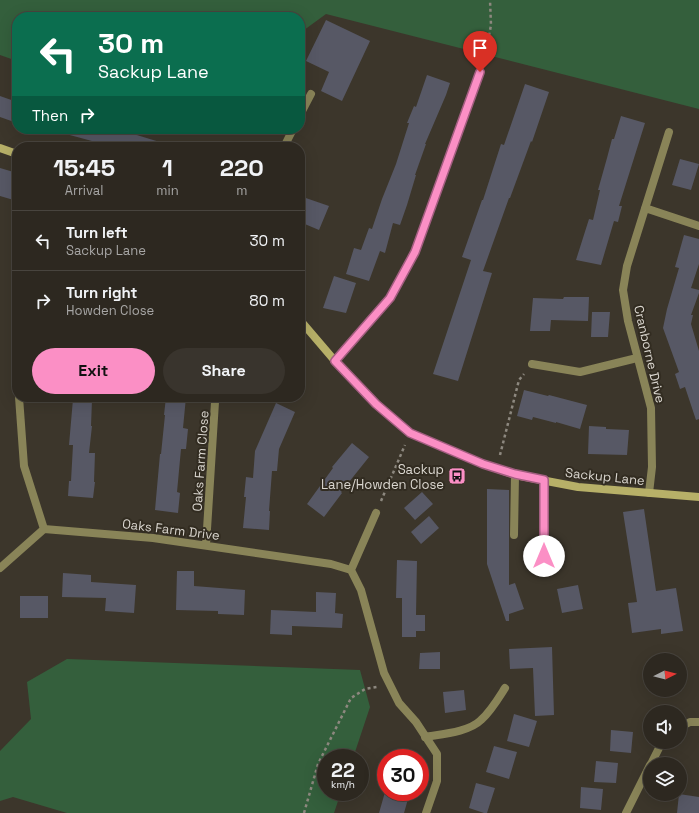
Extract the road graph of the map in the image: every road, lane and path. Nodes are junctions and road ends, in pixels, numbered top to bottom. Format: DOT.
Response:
graph roads {
  1 [pos="490,0"];
  2 [pos="480,72"];
  3 [pos="310,94"];
  4 [pos="305,104"];
  5 [pos="668,132"];
  6 [pos="0,148"];
  7 [pos="12,152"];
  8 [pos="645,208"];
  9 [pos="699,226"];
  10 [pos="305,326"];
  11 [pos="637,358"];
  12 [pos="335,361"];
  13 [pos="532,364"];
  14 [pos="19,402"];
  15 [pos="215,402"];
  16 [pos="410,433"];
  17 [pos="496,468"];
  18 [pos="515,474"];
  19 [pos="544,480"];
  20 [pos="649,493"];
  21 [pos="699,497"];
  22 [pos="376,513"];
  23 [pos="44,529"];
  24 [pos="514,535"];
  25 [pos="206,545"];
  26 [pos="544,556"];
  27 [pos="0,568"];
  28 [pos="352,570"];
  29 [pos="391,686"];
  30 [pos="505,688"];
  31 [pos="699,722"];
  32 [pos="687,724"];
  33 [pos="426,737"];
  34 [pos="643,779"];
  35 [pos="304,813"];
  36 [pos="426,813"];
  37 [pos="626,813"];
  1 -- 2 [label="path"];
  2 -- 12 [label="street"];
  3 -- 4 [label="street"];
  5 -- 8 [label="street, Cranborne Drive"];
  6 -- 7 [label="street"];
  8 -- 9 [label="street"];
  8 -- 11 [label="street, Cranborne Drive"];
  10 -- 12 [label="street, Sackup Lane"];
  11 -- 13 [label="street"];
  11 -- 20 [label="street, Cranborne Drive"];
  12 -- 16 [label="street, Sackup Lane"];
  13 -- 17 [label="path"];
  14 -- 23 [label="street"];
  15 -- 25 [label="street, Oaks Farm Close"];
  16 -- 17 [label="street, Sackup Lane"];
  16 -- 22 [label="path"];
  17 -- 18 [label="street, Sackup Lane"];
  18 -- 19 [label="street, Sackup Lane"];
  18 -- 24 [label="street"];
  19 -- 20 [label="street, Sackup Lane"];
  19 -- 26 [label="street"];
  20 -- 21 [label="street, Sackup Lane"];
  22 -- 28 [label="street"];
  23 -- 25 [label="street, Oaks Farm Drive"];
  23 -- 27 [label="street"];
  25 -- 28 [label="street, Oaks Farm Drive"];
  28 -- 29 [label="street"];
  29 -- 33 [label="street"];
  29 -- 35 [label="path"];
  30 -- 33 [label="street"];
  31 -- 32 [label="street"];
  33 -- 36 [label="street"];
  34 -- 37 [label="street"];
}
